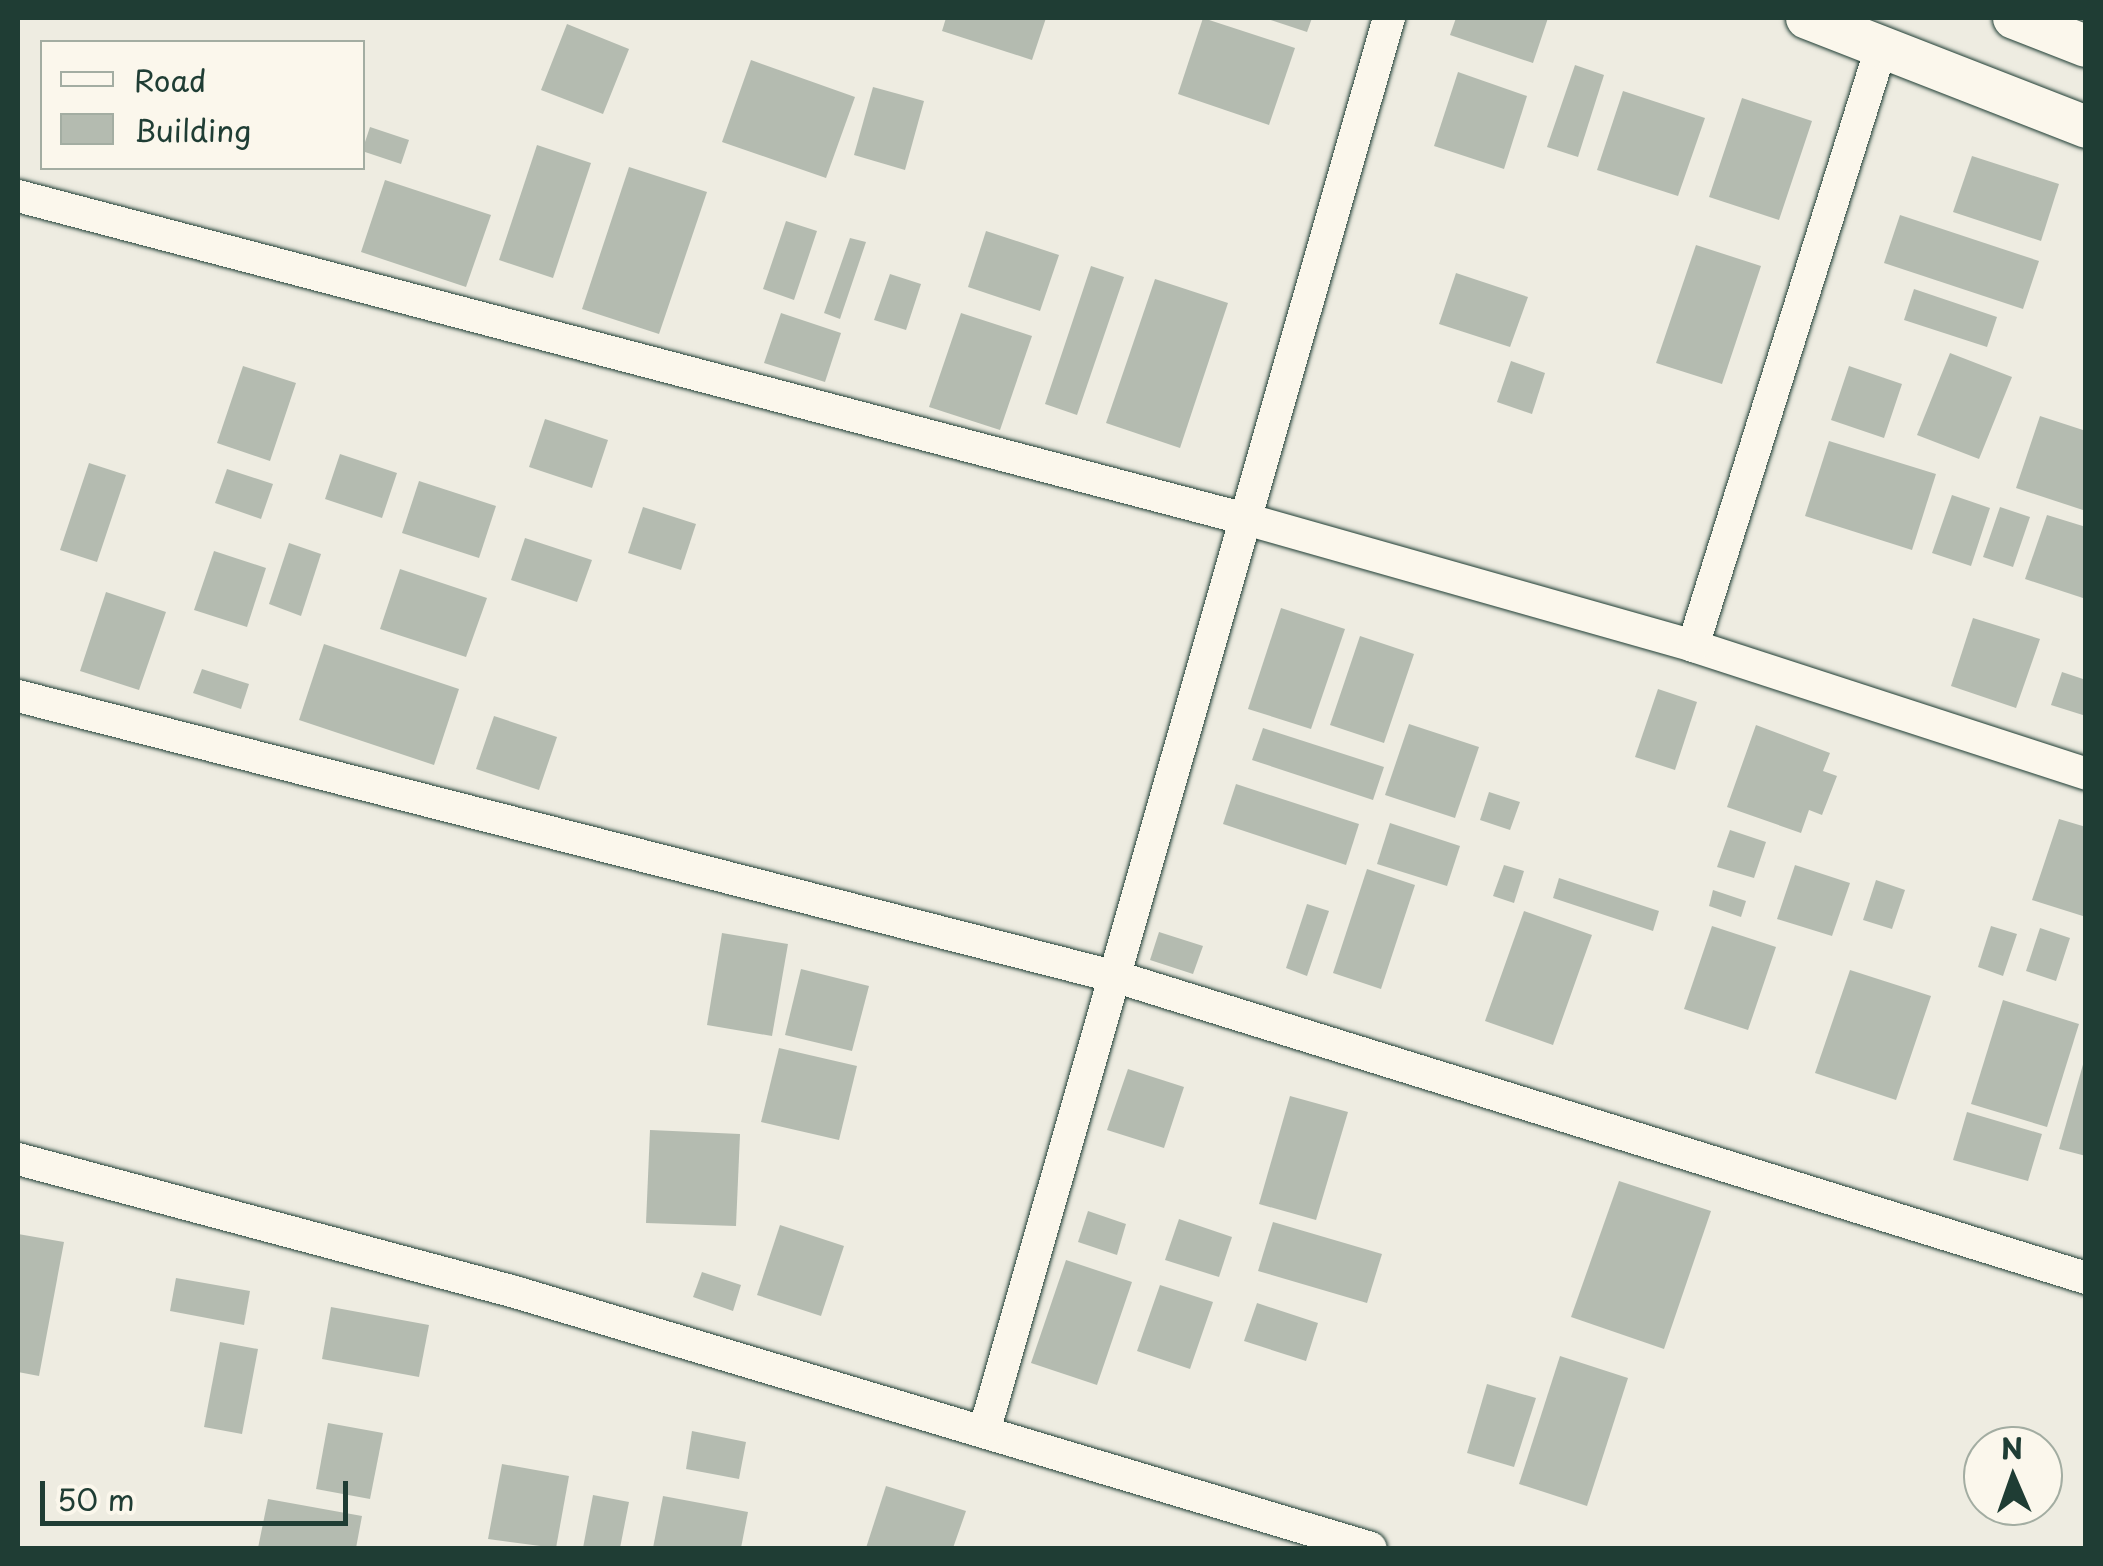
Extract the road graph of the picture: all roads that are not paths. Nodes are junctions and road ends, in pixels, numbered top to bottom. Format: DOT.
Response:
graph roads {
  1 [pos="1389,18"];
  2 [pos="1807,18"];
  3 [pos="2014,18"];
  4 [pos="2086,46"];
  5 [pos="1880,51"];
  6 [pos="2086,127"];
  7 [pos="18,196"];
  8 [pos="1242,518"];
  9 [pos="1694,646"];
  10 [pos="18,696"];
  11 [pos="2086,774"];
  12 [pos="1120,978"];
  13 [pos="18,1160"];
  14 [pos="2086,1278"];
  15 [pos="984,1432"];
  16 [pos="1371,1548"];
  1 -- 8 [label="street"];
  2 -- 5 [label="street"];
  3 -- 4 [label="street"];
  5 -- 6 [label="street"];
  5 -- 9 [label="street"];
  7 -- 8 [label="street"];
  8 -- 9 [label="street"];
  8 -- 12 [label="street"];
  9 -- 11 [label="street"];
  10 -- 12 [label="street"];
  12 -- 14 [label="street"];
  12 -- 15 [label="street"];
  13 -- 15 [label="street"];
  15 -- 16 [label="street"];
}
